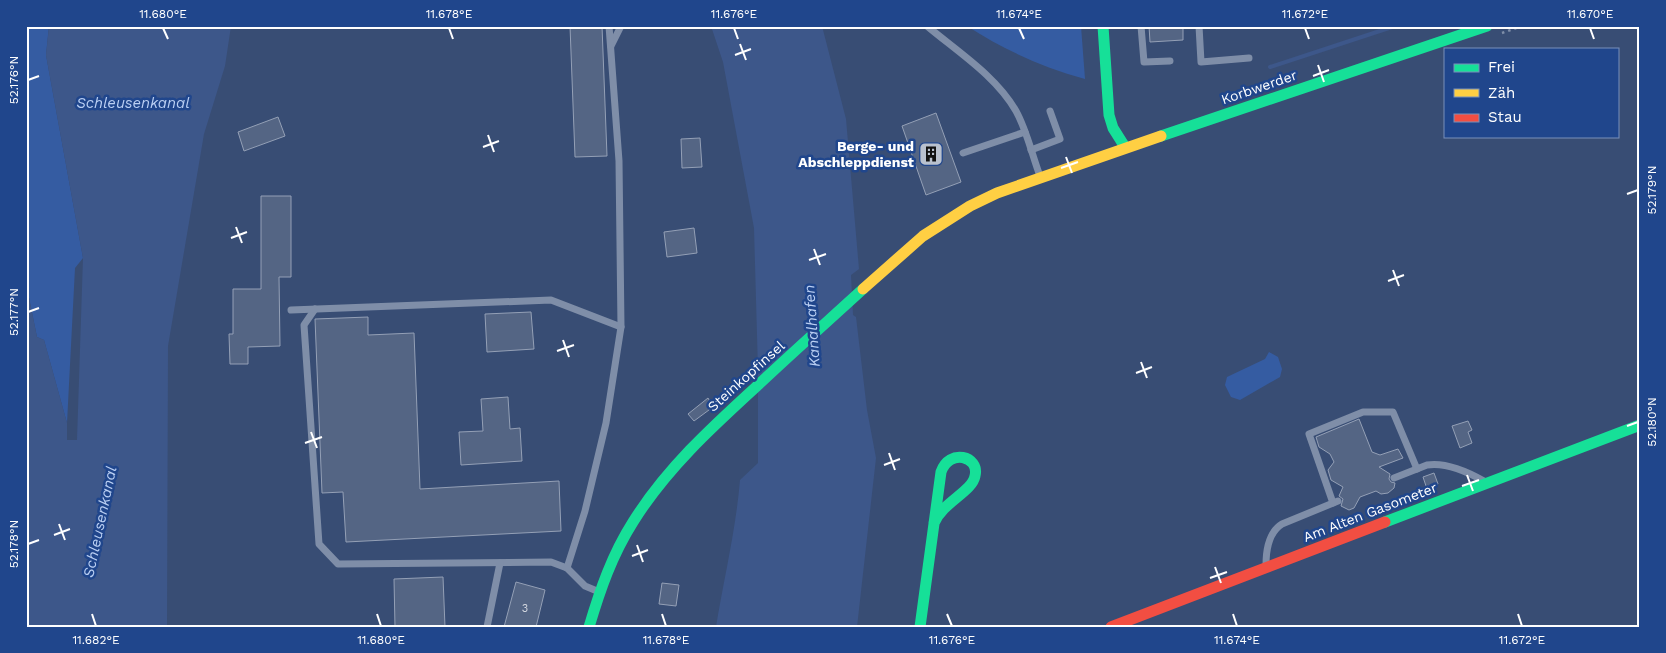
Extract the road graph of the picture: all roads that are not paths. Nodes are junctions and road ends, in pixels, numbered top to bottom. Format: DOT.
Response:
graph roads {
  1 [pos="609,26"];
  2 [pos="621,26"];
  3 [pos="927,26"];
  4 [pos="1103,26"];
  5 [pos="1141,26"];
  6 [pos="1199,26"];
  7 [pos="1487,26"];
  8 [pos="610,47"];
  9 [pos="1249,58"];
  10 [pos="1170,61"];
  11 [pos="1050,111"];
  12 [pos="1025,132"];
  13 [pos="1126,147"];
  14 [pos="1031,150"];
  15 [pos="963,153"];
  16 [pos="1041,177"];
  17 [pos="315,309"];
  18 [pos="291,310"];
  19 [pos="621,327"];
  20 [pos="1640,425"];
  21 [pos="1417,469"];
  22 [pos="1394,478"];
  23 [pos="1488,483"];
  24 [pos="934,523"];
  25 [pos="500,563"];
  26 [pos="566,568"];
  27 [pos="1266,568"];
  28 [pos="599,592"];
  29 [pos="487,627"];
  30 [pos="590,627"];
  31 [pos="920,627"];
  32 [pos="1111,627"];
  1 -- 8 [label="lane"];
  2 -- 8 [label="lane"];
  3 -- 12 [label="lane"];
  4 -- 13 [label="street"];
  5 -- 10 [label="lane"];
  6 -- 9 [label="lane"];
  7 -- 13 [label="street, Korbwerder"];
  8 -- 19 [label="lane"];
  11 -- 14 [label="lane"];
  12 -- 14 [label="lane"];
  12 -- 15 [label="lane"];
  13 -- 16 [label="street, Steinkopfinsel"];
  14 -- 16 [label="lane"];
  16 -- 28 [label="street, Steinkopfinsel"];
  17 -- 18 [label="lane"];
  17 -- 19 [label="lane"];
  17 -- 25 [label="lane"];
  19 -- 26 [label="lane"];
  20 -- 23 [label="street, Am Alten Gasometer"];
  21 -- 22 [label="lane"];
  21 -- 23 [label="lane"];
  21 -- 27 [label="lane"];
  23 -- 27 [label="street, Am Alten Gasometer"];
  24 -- 24 [label="street"];
  24 -- 31 [label="street"];
  25 -- 26 [label="lane"];
  25 -- 29 [label="lane"];
  26 -- 28 [label="lane"];
  27 -- 32 [label="street, Am Alten Gasometer"];
  28 -- 30 [label="street, Steinkopfinsel"];
}
